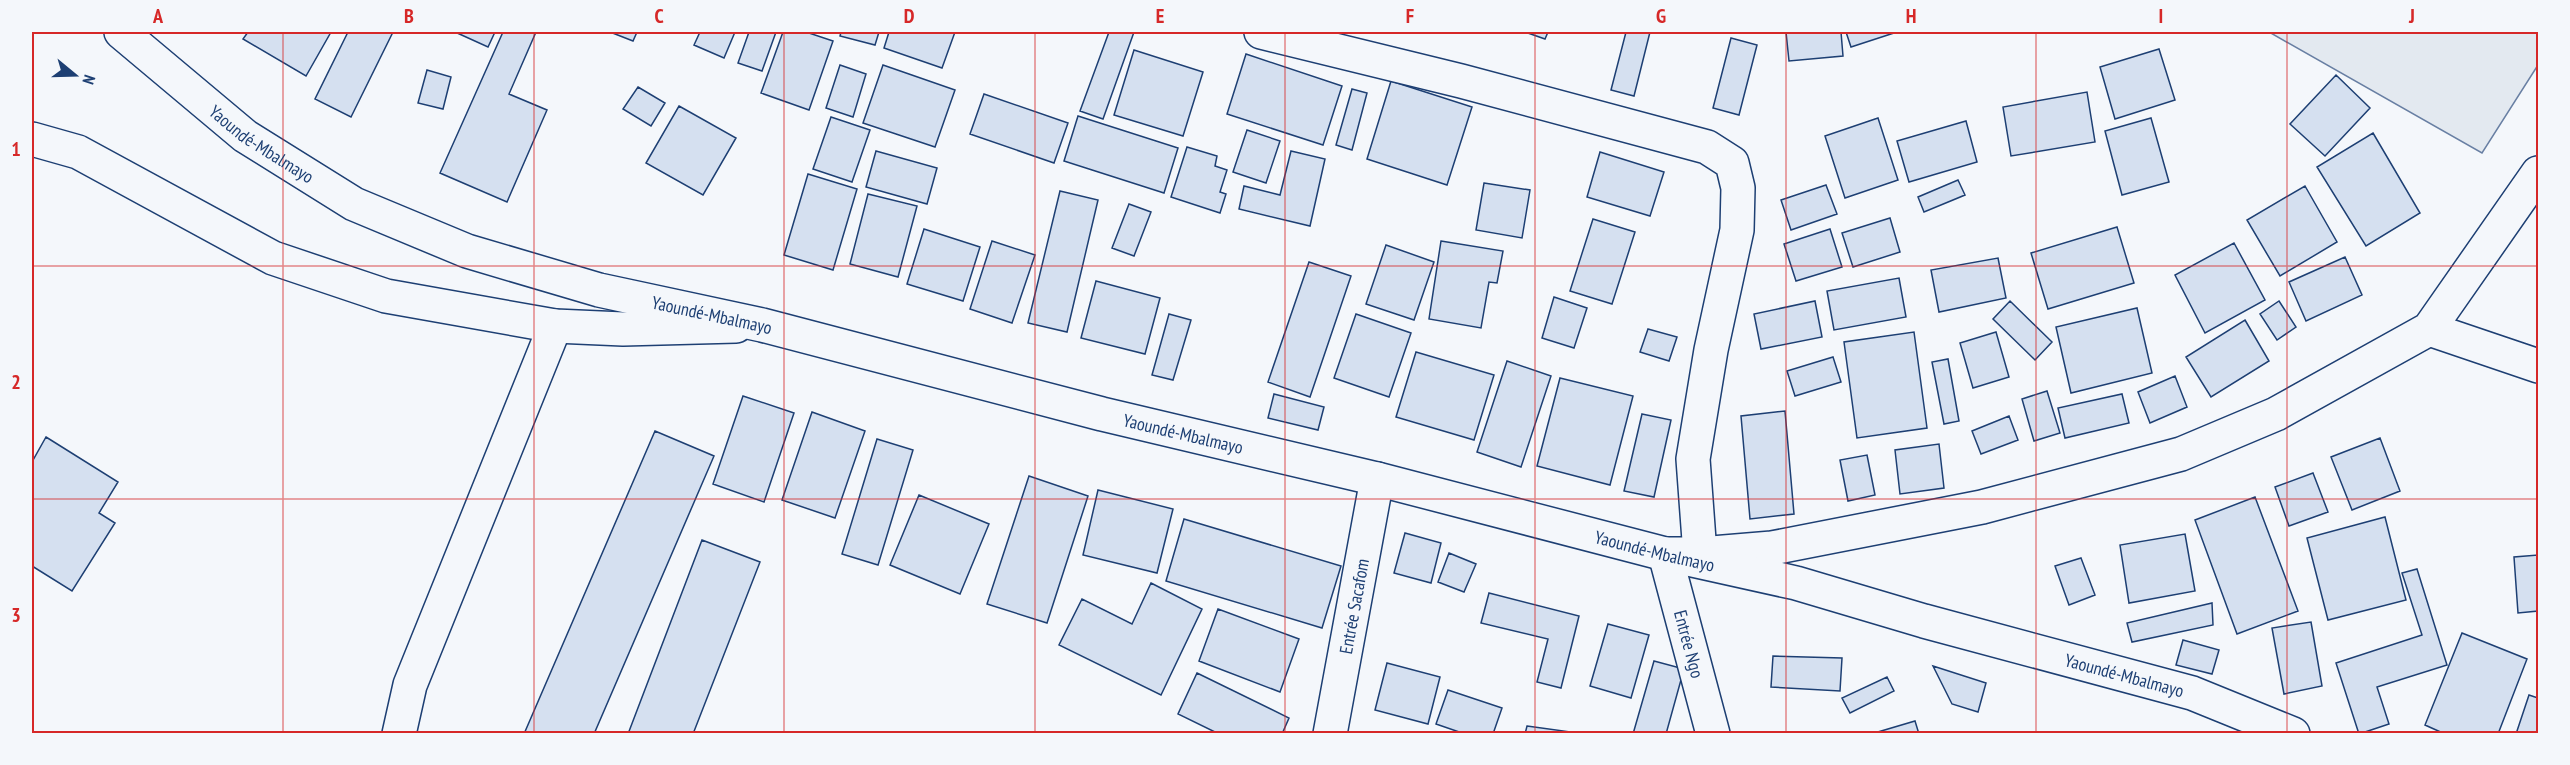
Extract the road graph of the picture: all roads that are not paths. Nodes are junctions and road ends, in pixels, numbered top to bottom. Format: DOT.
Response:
graph roads {
  1 [pos="122,32"];
  2 [pos="1261,32"];
  3 [pos="32,139"];
  4 [pos="2538,173"];
  5 [pos="762,325"];
  6 [pos="555,326"];
  7 [pos="2429,329"];
  8 [pos="2538,366"];
  9 [pos="1377,479"];
  10 [pos="1665,554"];
  11 [pos="1700,554"];
  12 [pos="399,734"];
  13 [pos="1330,734"];
  14 [pos="1713,734"];
  15 [pos="2293,734"];
  1 -- 5 [label="main road, Yaoundé-Mbalmayo"];
  2 -- 11 [label="main road"];
  3 -- 6 [label="main road"];
  4 -- 7 [label="main road"];
  5 -- 6 [label="main road"];
  5 -- 9 [label="main road, Yaoundé-Mbalmayo"];
  6 -- 12 [label="main road"];
  7 -- 8 [label="main road"];
  7 -- 11 [label="main road"];
  9 -- 10 [label="main road, Yaoundé-Mbalmayo"];
  9 -- 13 [label="main road, Entrée Sacafom"];
  10 -- 11 [label="main road"];
  10 -- 14 [label="main road, Entrée Ngo"];
  10 -- 15 [label="main road, Yaoundé-Mbalmayo"];
}
